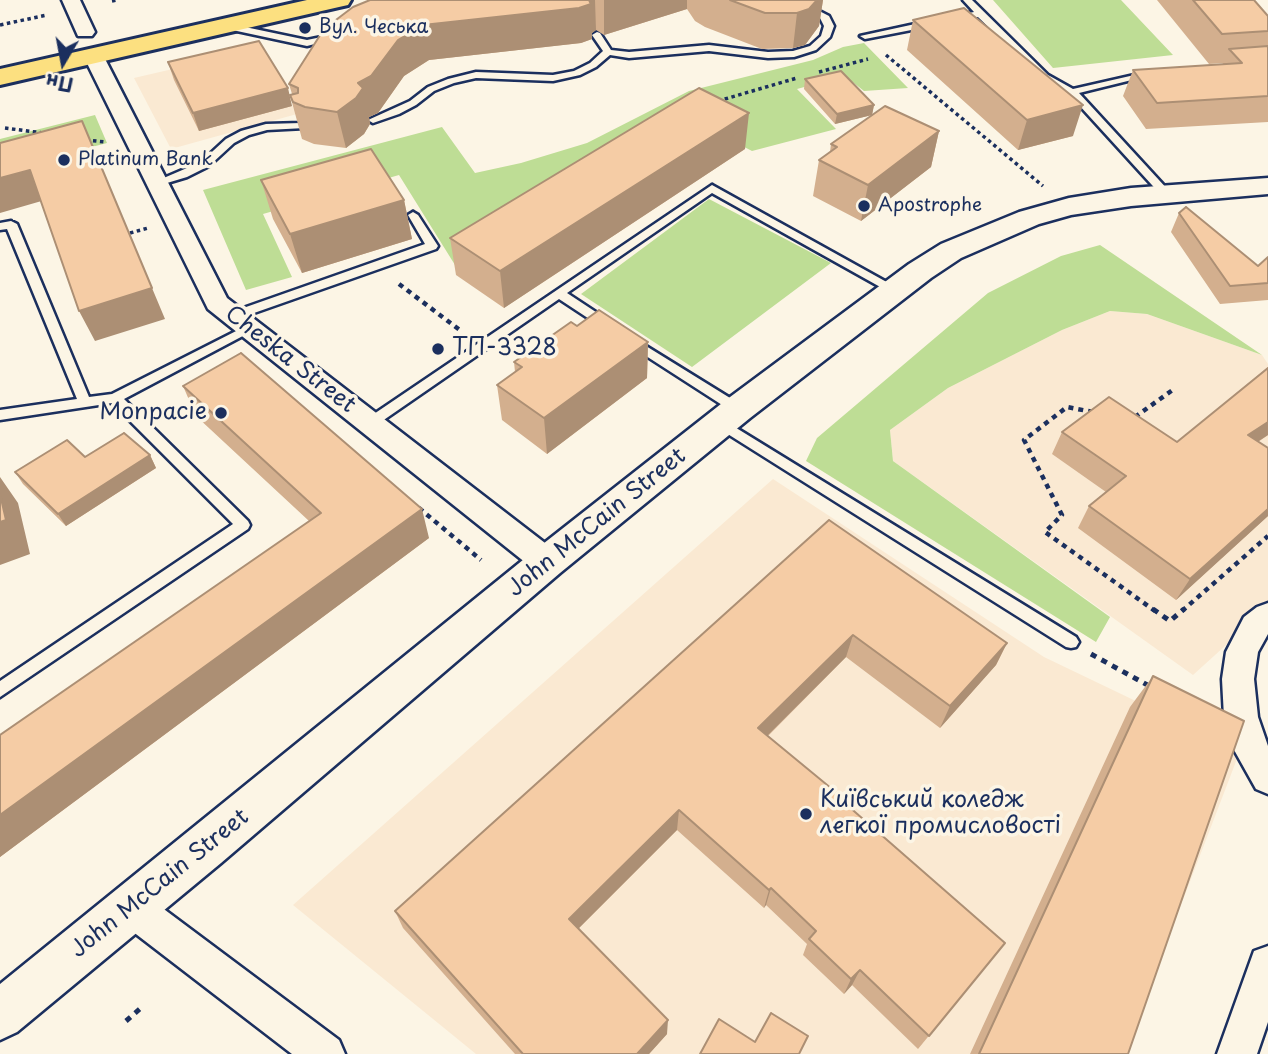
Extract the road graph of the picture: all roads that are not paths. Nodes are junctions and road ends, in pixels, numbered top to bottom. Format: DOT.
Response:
graph roads {
  1 [pos="339,0"];
  2 [pos="791,0"];
  3 [pos="967,0"];
  4 [pos="111,13"];
  5 [pos="980,14"];
  6 [pos="226,26"];
  7 [pos="74,27"];
  8 [pos="346,35"];
  9 [pos="597,35"];
  10 [pos="865,36"];
  11 [pos="608,51"];
  12 [pos="1159,73"];
  13 [pos="0,77"];
  14 [pos="1072,92"];
  15 [pos="373,120"];
  16 [pos="301,126"];
  17 [pos="157,183"];
  18 [pos="1268,186"];
  19 [pos="1166,194"];
  20 [pos="413,215"];
  21 [pos="0,227"];
  22 [pos="895,290"];
  23 [pos="559,293"];
  24 [pos="242,322"];
  25 [pos="115,398"];
  26 [pos="85,404"];
  27 [pos="0,415"];
  28 [pos="729,416"];
  29 [pos="370,423"];
  30 [pos="547,562"];
  31 [pos="1268,616"];
  32 [pos="1071,642"];
  33 [pos="0,690"];
  34 [pos="1268,778"];
  35 [pos="132,908"];
  36 [pos="1268,965"];
  37 [pos="0,1015"];
  38 [pos="325,1054"];
  39 [pos="1237,1054"];
  1 -- 6 [label="highway"];
  2 -- 11 [label="lane"];
  3 -- 5 [label="lane"];
  4 -- 7 [label="highway"];
  5 -- 10 [label="lane"];
  5 -- 14 [label="lane"];
  6 -- 7 [label="highway"];
  6 -- 8 [label="lane"];
  7 -- 13 [label="highway"];
  7 -- 17 [label="street, Cheska Street"];
  9 -- 11 [label="lane"];
  11 -- 15 [label="lane"];
  12 -- 14 [label="lane"];
  14 -- 19 [label="lane"];
  16 -- 17 [label="lane"];
  17 -- 24 [label="street, Cheska Street"];
  18 -- 19 [label="street, John McCain Street"];
  19 -- 22 [label="street, John McCain Street"];
  20 -- 24 [label="lane"];
  21 -- 26 [label="lane"];
  22 -- 23 [label="lane"];
  22 -- 28 [label="street, John McCain Street"];
  23 -- 28 [label="lane"];
  23 -- 29 [label="lane"];
  24 -- 25 [label="lane"];
  24 -- 29 [label="street, Cheska Street"];
  25 -- 26 [label="lane"];
  25 -- 33 [label="lane"];
  26 -- 27 [label="lane"];
  28 -- 30 [label="street, John McCain Street"];
  28 -- 32 [label="lane"];
  29 -- 30 [label="street, Cheska Street"];
  30 -- 35 [label="street, John McCain Street"];
  31 -- 34 [label="street"];
  35 -- 37 [label="street, John McCain Street"];
  35 -- 38 [label="street"];
  36 -- 39 [label="street"];
}
